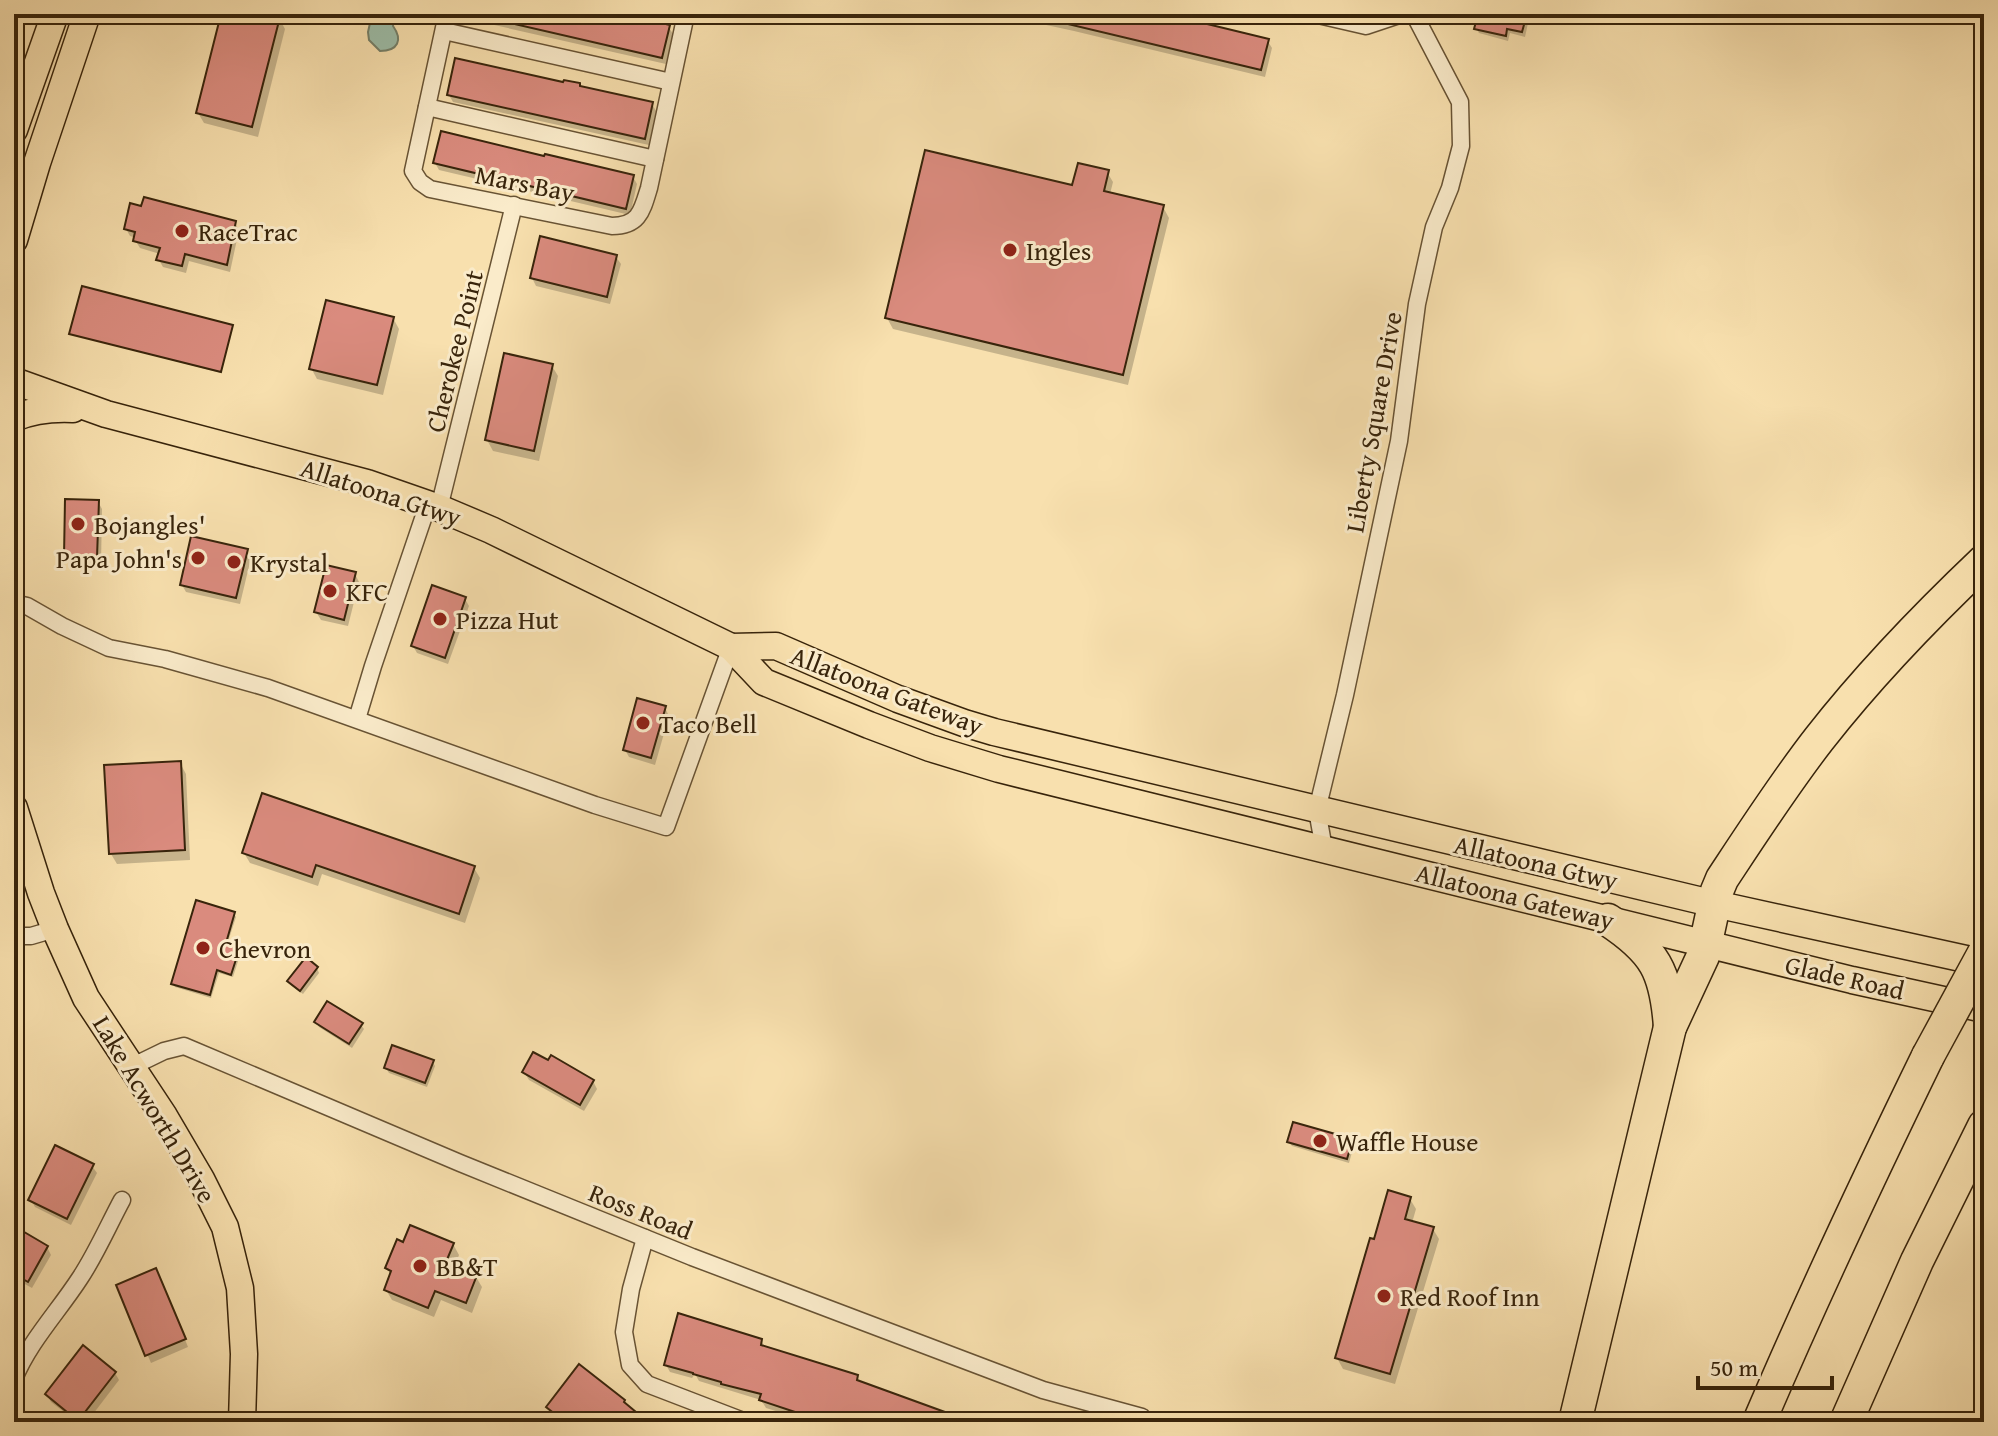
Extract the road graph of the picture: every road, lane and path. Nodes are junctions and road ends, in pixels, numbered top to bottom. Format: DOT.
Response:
graph roads {
  1 [pos="55,14"];
  2 [pos="87,14"];
  3 [pos="447,14"];
  4 [pos="686,14"];
  5 [pos="1314,14"];
  6 [pos="1402,14"];
  7 [pos="1414,14"];
  8 [pos="444,31"];
  9 [pos="671,82"];
  10 [pos="427,107"];
  11 [pos="14,130"];
  12 [pos="655,159"];
  13 [pos="514,205"];
  14 [pos="14,240"];
  15 [pos="14,381"];
  16 [pos="94,410"];
  17 [pos="14,418"];
  18 [pos="434,506"];
  19 [pos="1984,561"];
  20 [pos="14,603"];
  21 [pos="731,647"];
  22 [pos="357,719"];
  23 [pos="14,808"];
  24 [pos="1317,810"];
  25 [pos="1358,819"];
  26 [pos="1324,849"];
  27 [pos="1715,904"];
  28 [pos="1608,920"];
  29 [pos="55,929"];
  30 [pos="14,936"];
  31 [pos="1707,944"];
  32 [pos="1984,953"];
  33 [pos="1984,963"];
  34 [pos="1984,1009"];
  35 [pos="1670,1027"];
  36 [pos="131,1067"];
  37 [pos="1984,1126"];
  38 [pos="122,1200"];
  39 [pos="645,1238"];
  40 [pos="14,1379"];
  41 [pos="1142,1417"];
  42 [pos="242,1422"];
  43 [pos="746,1422"];
  44 [pos="1575,1422"];
  45 [pos="1759,1422"];
  46 [pos="1846,1422"];
  1 -- 11 [label="main road"];
  2 -- 14 [label="main road"];
  3 -- 8 [label="street"];
  4 -- 9 [label="street"];
  5 -- 6 [label="street"];
  7 -- 24 [label="street, Liberty Square Drive"];
  8 -- 9 [label="street"];
  8 -- 10 [label="street"];
  9 -- 12 [label="street"];
  10 -- 12 [label="street"];
  10 -- 13 [label="street, Mars Bay"];
  12 -- 13 [label="street, Mars Bay"];
  13 -- 18 [label="street, Cherokee Point"];
  15 -- 16 [label="main road, Allatoona Gtwy"];
  16 -- 17 [label="main road"];
  16 -- 18 [label="main road, Allatoona Gtwy"];
  18 -- 21 [label="main road, Allatoona Gtwy"];
  18 -- 22 [label="street, Cherokee Point"];
  19 -- 27 [label="highway"];
  20 -- 22 [label="street"];
  21 -- 22 [label="street"];
  21 -- 24 [label="main road, Allatoona Gateway"];
  21 -- 26 [label="main road, Allatoona Gateway"];
  23 -- 29 [label="main road, Lake Acworth Drive"];
  24 -- 25 [label="main road, Allatoona Gateway"];
  24 -- 26 [label="street, Liberty Square Drive"];
  25 -- 27 [label="main road, Allatoona Gtwy"];
  26 -- 28 [label="main road, Allatoona Gateway"];
  27 -- 31 [label="highway"];
  27 -- 33 [label="main road, Glade Road"];
  28 -- 31 [label="main road, Allatoona Gateway"];
  28 -- 35 [label="highway"];
  29 -- 30 [label="street"];
  29 -- 36 [label="main road, Lake Acworth Drive"];
  31 -- 34 [label="main road, Glade Road"];
  31 -- 35 [label="highway"];
  32 -- 45 [label="highway, bridge"];
  35 -- 44 [label="highway"];
  36 -- 39 [label="street, Ross Road"];
  36 -- 42 [label="main road, Lake Acworth Drive"];
  37 -- 46 [label="highway"];
  38 -- 40 [label="street"];
  39 -- 41 [label="street, Ross Road"];
  39 -- 43 [label="street"];
}
